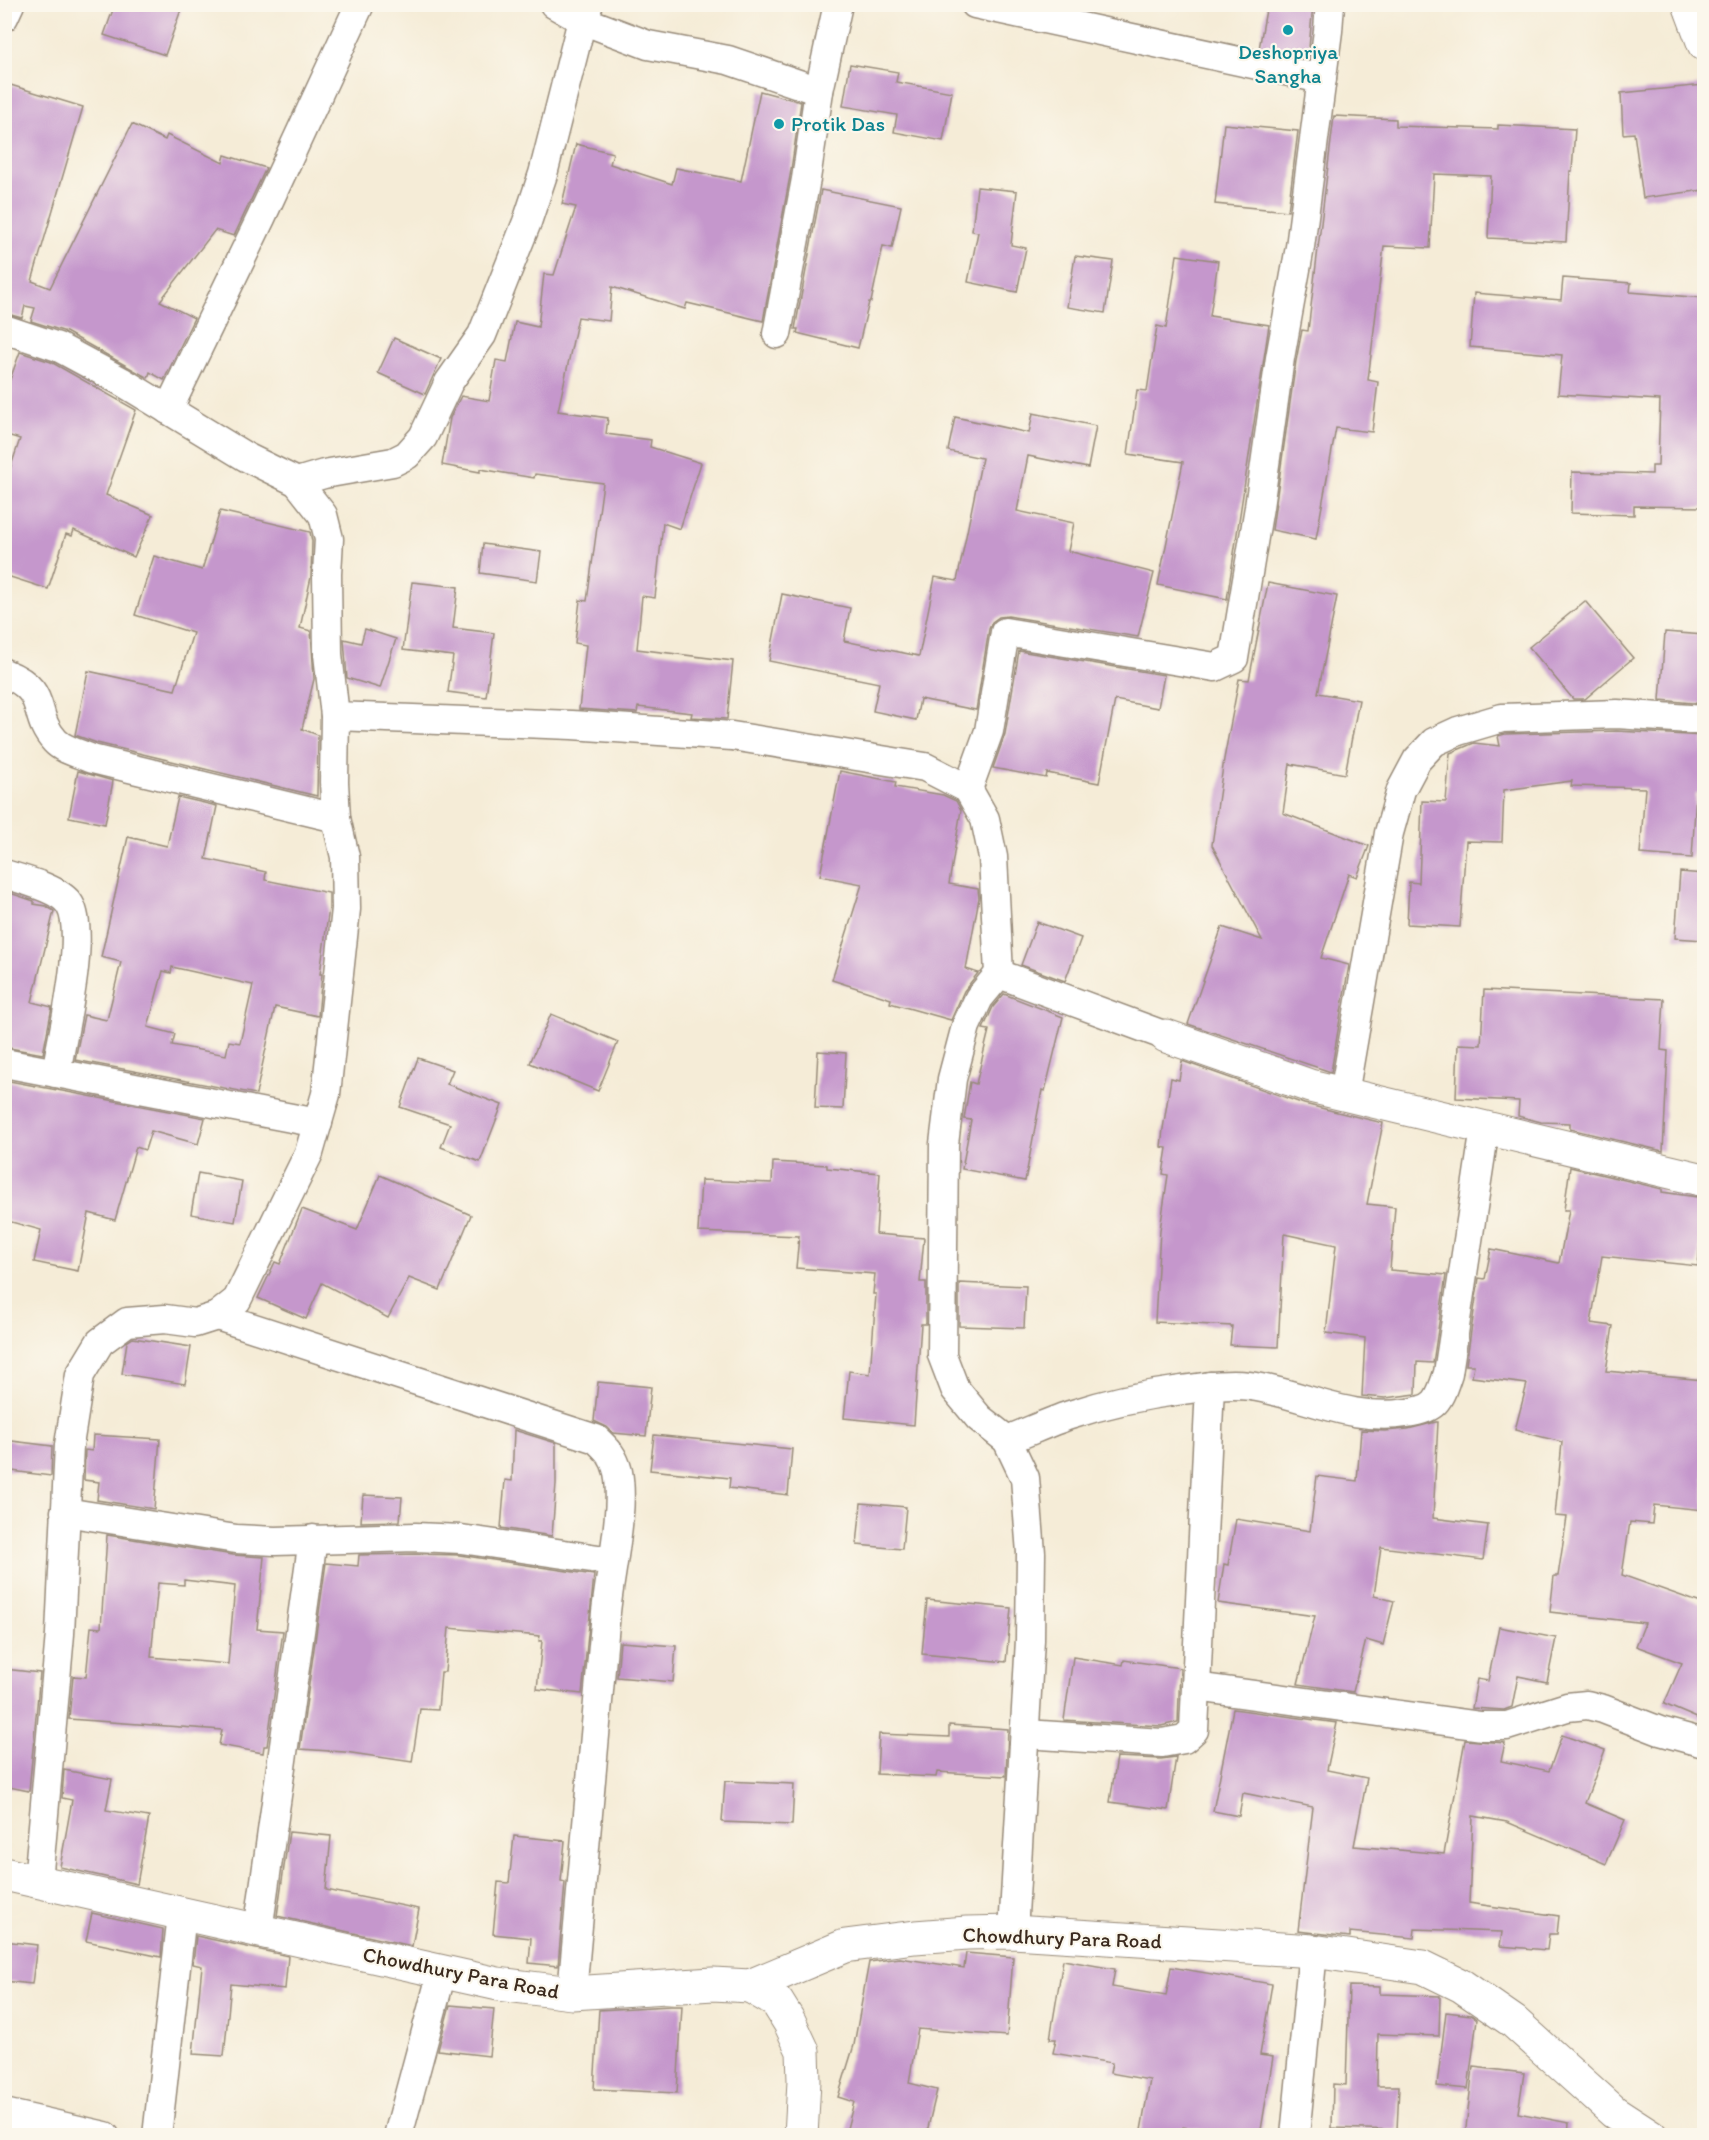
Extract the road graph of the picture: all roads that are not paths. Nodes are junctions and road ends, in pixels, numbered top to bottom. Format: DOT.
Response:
graph roads {
  1 [pos="10,4"];
  2 [pos="360,4"];
  3 [pos="554,4"];
  4 [pos="838,4"];
  5 [pos="975,4"];
  6 [pos="1330,4"];
  7 [pos="1689,4"];
  8 [pos="586,12"];
  9 [pos="4,17"];
  10 [pos="1704,44"];
  11 [pos="1322,79"];
  12 [pos="819,91"];
  13 [pos="4,329"];
  14 [pos="777,334"];
  15 [pos="168,410"];
  16 [pos="297,482"];
  17 [pos="4,673"];
  18 [pos="335,716"];
  19 [pos="1704,720"];
  20 [pos="968,789"];
  21 [pos="336,818"];
  22 [pos="4,874"];
  23 [pos="999,974"];
  24 [pos="1167,1036"];
  25 [pos="4,1063"];
  26 [pos="56,1073"];
  27 [pos="1344,1094"];
  28 [pos="318,1123"];
  29 [pos="1485,1128"];
  30 [pos="1704,1179"];
  31 [pos="217,1316"];
  32 [pos="1210,1386"];
  33 [pos="1007,1440"];
  34 [pos="65,1512"];
  35 [pos="314,1539"];
  36 [pos="612,1561"];
  37 [pos="1196,1687"];
  38 [pos="1026,1734"];
  39 [pos="1704,1743"];
  40 [pos="4,1874"];
  41 [pos="38,1882"];
  42 [pos="182,1914"];
  43 [pos="258,1931"];
  44 [pos="1013,1932"];
  45 [pos="1313,1951"];
  46 [pos="442,1972"];
  47 [pos="750,1986"];
  48 [pos="572,1993"];
  49 [pos="4,2113"];
  50 [pos="105,2136"];
  51 [pos="158,2136"];
  52 [pos="398,2136"];
  53 [pos="801,2136"];
  54 [pos="1295,2136"];
  55 [pos="1651,2136"];
  1 -- 9 [label="street"];
  2 -- 15 [label="street"];
  3 -- 8 [label="street"];
  4 -- 12 [label="street"];
  5 -- 11 [label="street"];
  6 -- 11 [label="street"];
  7 -- 10 [label="street"];
  8 -- 12 [label="street"];
  8 -- 16 [label="street"];
  11 -- 20 [label="street"];
  12 -- 14 [label="street"];
  13 -- 15 [label="street"];
  15 -- 16 [label="street"];
  16 -- 18 [label="street"];
  17 -- 21 [label="street"];
  18 -- 20 [label="street"];
  18 -- 21 [label="street"];
  19 -- 27 [label="street"];
  20 -- 23 [label="street"];
  21 -- 28 [label="street"];
  22 -- 26 [label="street"];
  23 -- 24 [label="street"];
  23 -- 33 [label="street"];
  24 -- 27 [label="street"];
  25 -- 26 [label="street"];
  26 -- 28 [label="street"];
  27 -- 29 [label="street"];
  28 -- 31 [label="street"];
  29 -- 30 [label="street"];
  29 -- 32 [label="street"];
  31 -- 34 [label="street"];
  31 -- 36 [label="street"];
  32 -- 33 [label="street"];
  32 -- 37 [label="street"];
  33 -- 38 [label="street"];
  34 -- 35 [label="street"];
  34 -- 41 [label="street"];
  35 -- 36 [label="street"];
  35 -- 43 [label="street"];
  36 -- 48 [label="street"];
  37 -- 38 [label="street"];
  37 -- 39 [label="street"];
  38 -- 44 [label="street"];
  40 -- 41 [label="street, Chowdhury Para Road"];
  41 -- 42 [label="street, Chowdhury Para Road"];
  42 -- 43 [label="street, Chowdhury Para Road"];
  42 -- 51 [label="street"];
  43 -- 46 [label="street, Chowdhury Para Road"];
  44 -- 45 [label="street, Chowdhury Para Road"];
  44 -- 47 [label="street, Chowdhury Para Road"];
  45 -- 54 [label="street"];
  45 -- 55 [label="street, Chowdhury Para Road"];
  46 -- 48 [label="street, Chowdhury Para Road"];
  46 -- 52 [label="street"];
  47 -- 48 [label="street, Chowdhury Para Road"];
  47 -- 53 [label="street"];
  49 -- 50 [label="street"];
}
